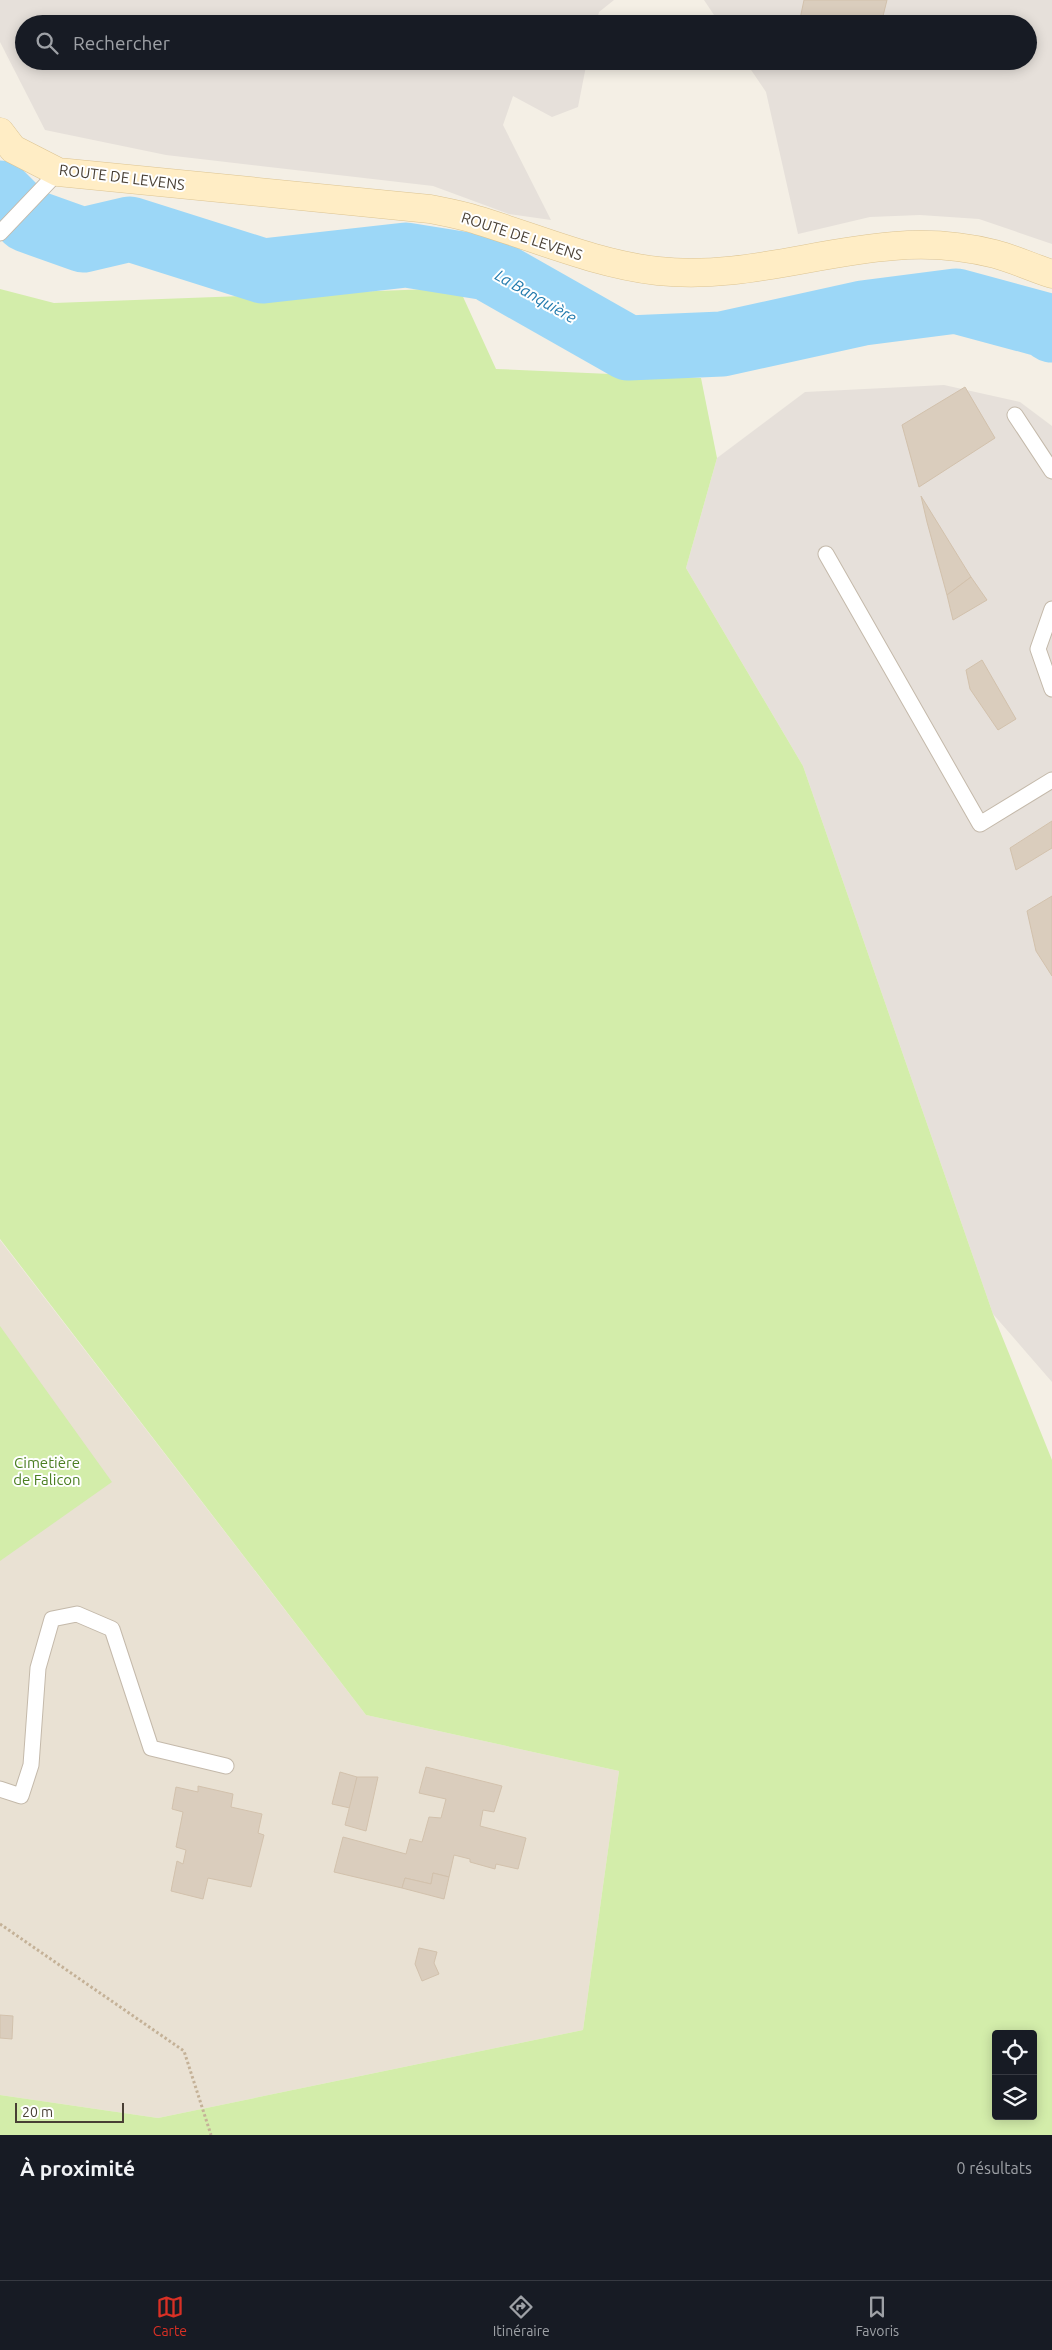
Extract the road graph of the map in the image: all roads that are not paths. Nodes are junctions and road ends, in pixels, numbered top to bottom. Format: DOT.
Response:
graph roads {
  1 [pos="0,132"];
  2 [pos="51,180"];
  3 [pos="0,233"];
  4 [pos="1052,274"];
  5 [pos="1015,414"];
  6 [pos="1052,471"];
  7 [pos="826,554"];
  8 [pos="1052,608"];
  9 [pos="1052,689"];
  10 [pos="1052,780"];
  11 [pos="226,1766"];
  12 [pos="0,1789"];
  1 -- 2 [label="street, ROUTE DE LEVENS"];
  2 -- 3 [label="lane"];
  2 -- 4 [label="street, ROUTE DE LEVENS"];
  5 -- 6 [label="lane"];
  7 -- 10 [label="lane"];
  8 -- 9 [label="lane"];
  11 -- 12 [label="lane"];
}
